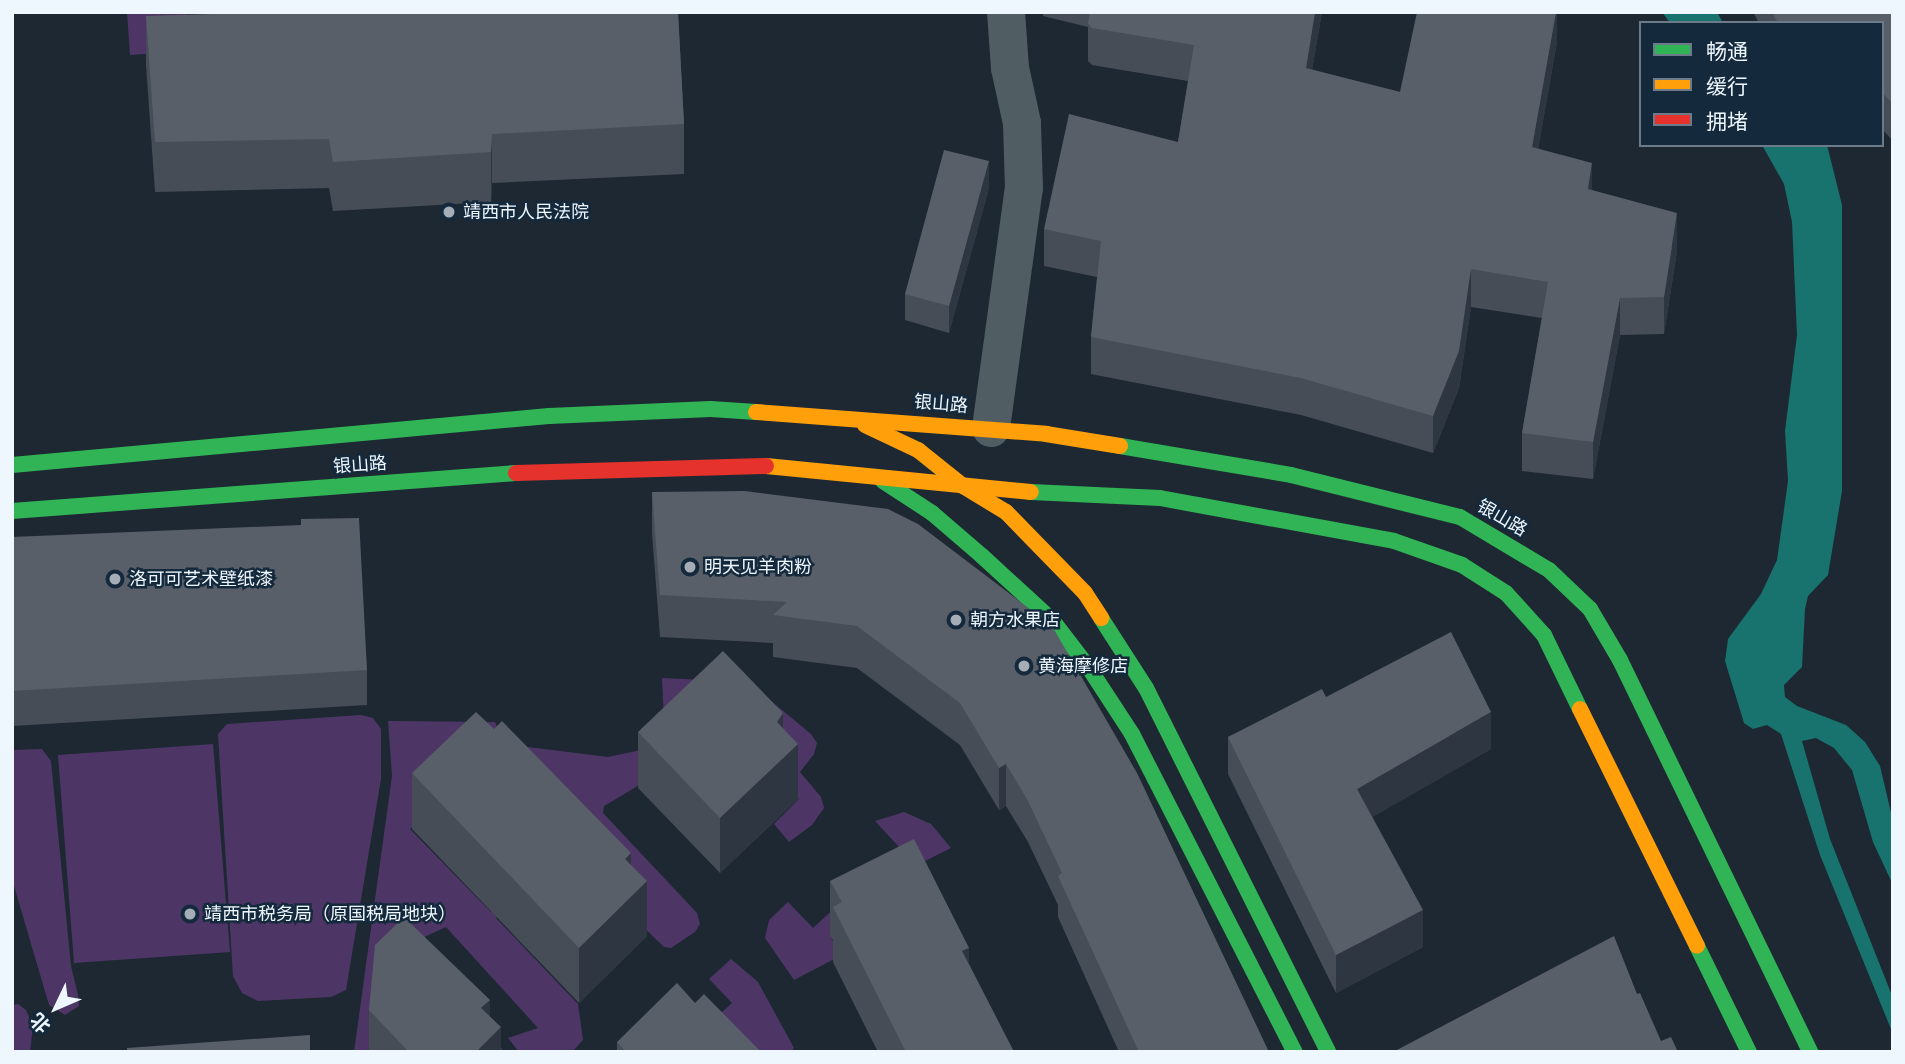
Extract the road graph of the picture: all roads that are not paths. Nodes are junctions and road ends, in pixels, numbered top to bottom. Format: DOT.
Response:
graph roads {
  1 [pos="1006,12"];
  2 [pos="846,417"];
  3 [pos="991,428"];
  4 [pos="12,465"];
  5 [pos="878,478"];
  6 [pos="963,486"];
  7 [pos="12,511"];
  8 [pos="1295,1052"];
  9 [pos="1328,1052"];
  10 [pos="1749,1052"];
  11 [pos="1810,1052"];
  1 -- 3 [label="street"];
  2 -- 3 [label="main road, 银山路"];
  2 -- 4 [label="main road, 银山路"];
  2 -- 6 [label="main road, 银山路"];
  3 -- 11 [label="main road, 银山路"];
  5 -- 6 [label="main road, 银山路"];
  5 -- 7 [label="main road, 银山路"];
  5 -- 8 [label="main road, 银山路"];
  6 -- 9 [label="main road, 银山路"];
  6 -- 10 [label="main road, 银山路"];
}
